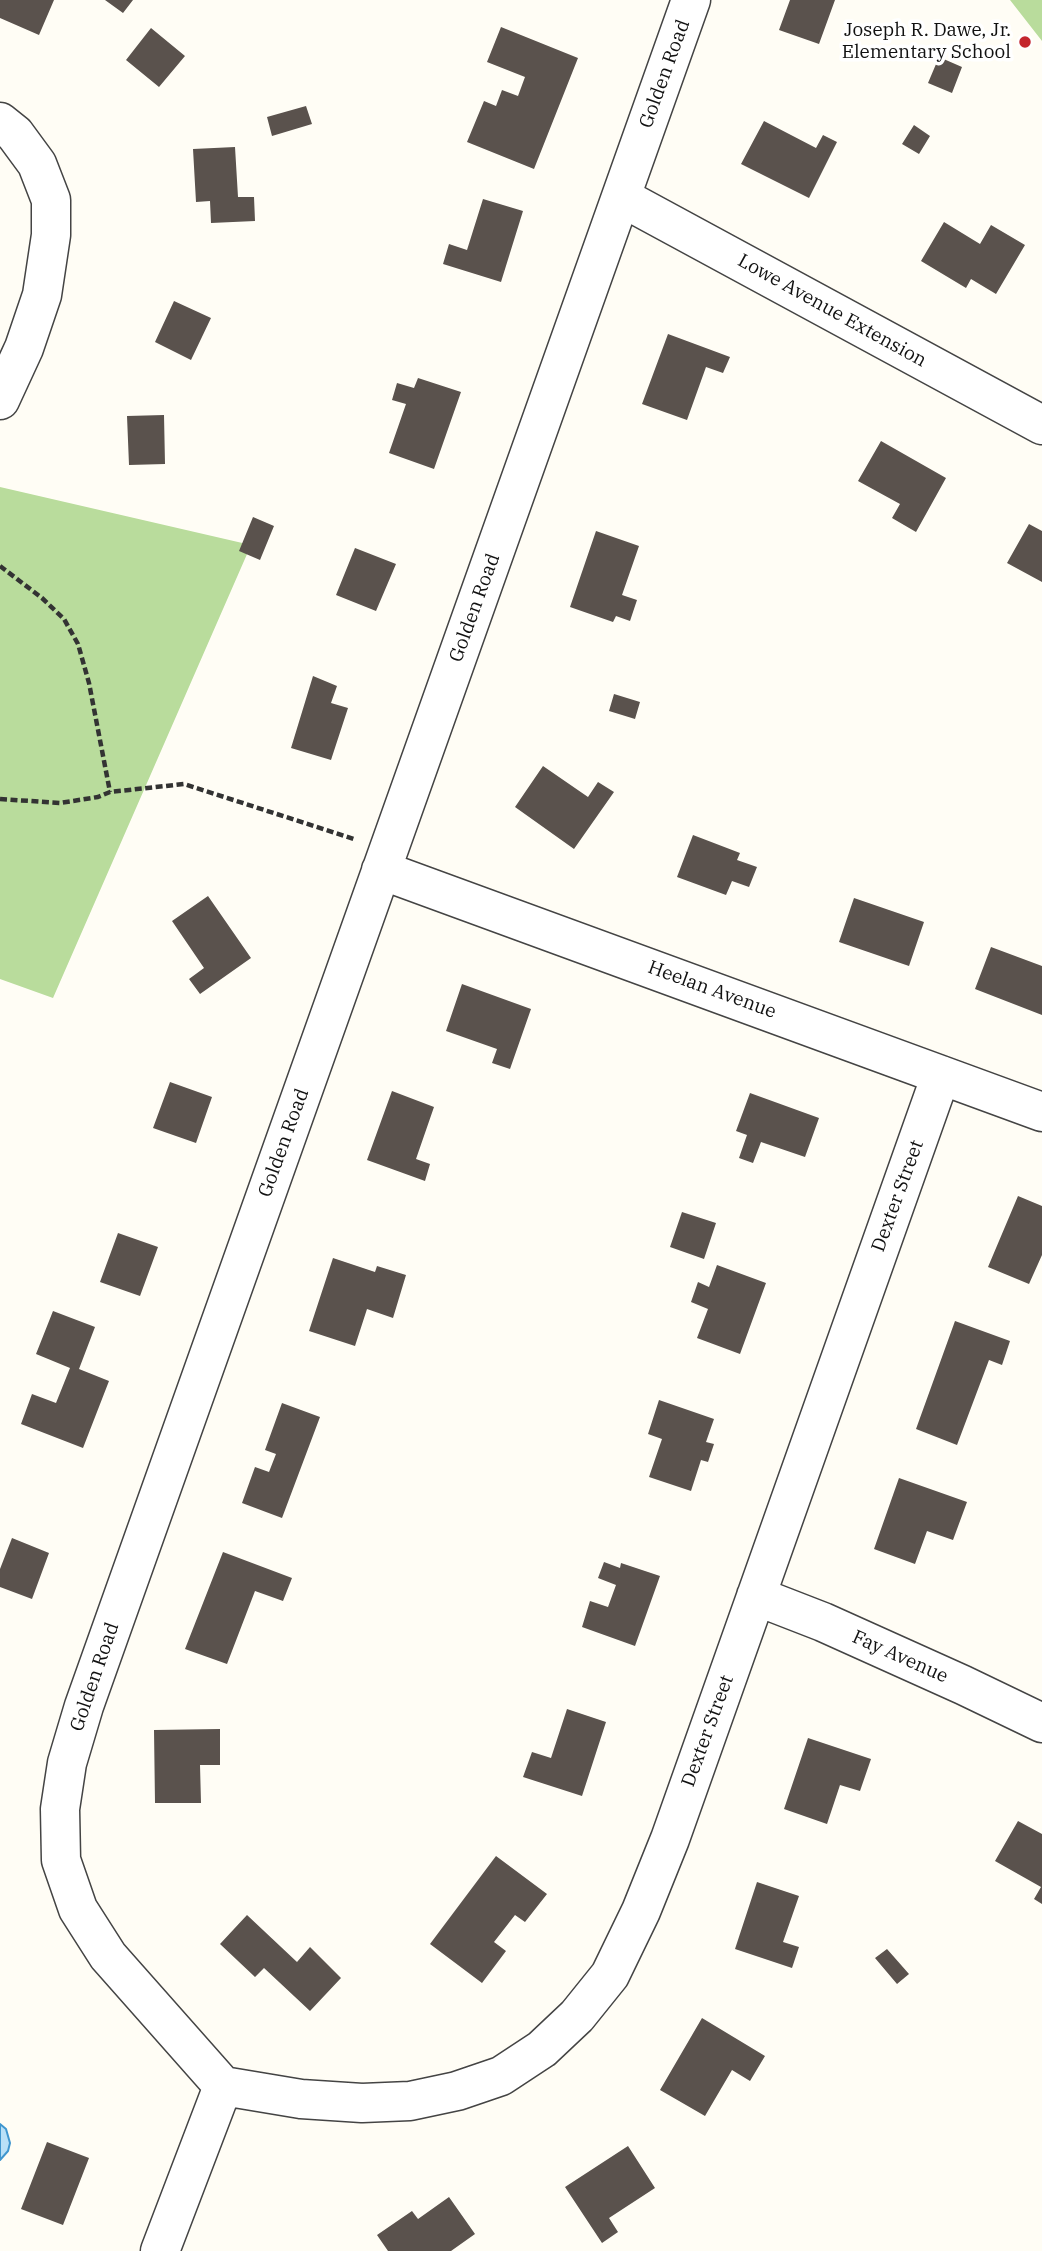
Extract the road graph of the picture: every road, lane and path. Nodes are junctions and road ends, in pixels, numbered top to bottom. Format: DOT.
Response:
graph roads {
  1 [pos="691,0"];
  2 [pos="0,122"];
  3 [pos="621,197"];
  4 [pos="0,400"];
  5 [pos="1042,425"];
  6 [pos="0,566"];
  7 [pos="110,792"];
  8 [pos="0,799"];
  9 [pos="385,860"];
  10 [pos="941,1075"];
  11 [pos="1042,1112"];
  12 [pos="756,1596"];
  13 [pos="1042,1723"];
  14 [pos="223,2085"];
  15 [pos="160,2251"];
  1 -- 3 [label="street, Golden Road"];
  2 -- 4 [label="street"];
  3 -- 5 [label="street, Lowe Avenue Extension"];
  3 -- 9 [label="street, Golden Road"];
  6 -- 7 [label="path"];
  7 -- 8 [label="path"];
  7 -- 9 [label="path"];
  9 -- 10 [label="street, Heelan Avenue"];
  9 -- 14 [label="street, Golden Road"];
  10 -- 11 [label="street, Heelan Avenue"];
  10 -- 12 [label="street, Dexter Street"];
  12 -- 13 [label="street, Fay Avenue"];
  12 -- 14 [label="street, Dexter Street"];
  14 -- 15 [label="street"];
}
